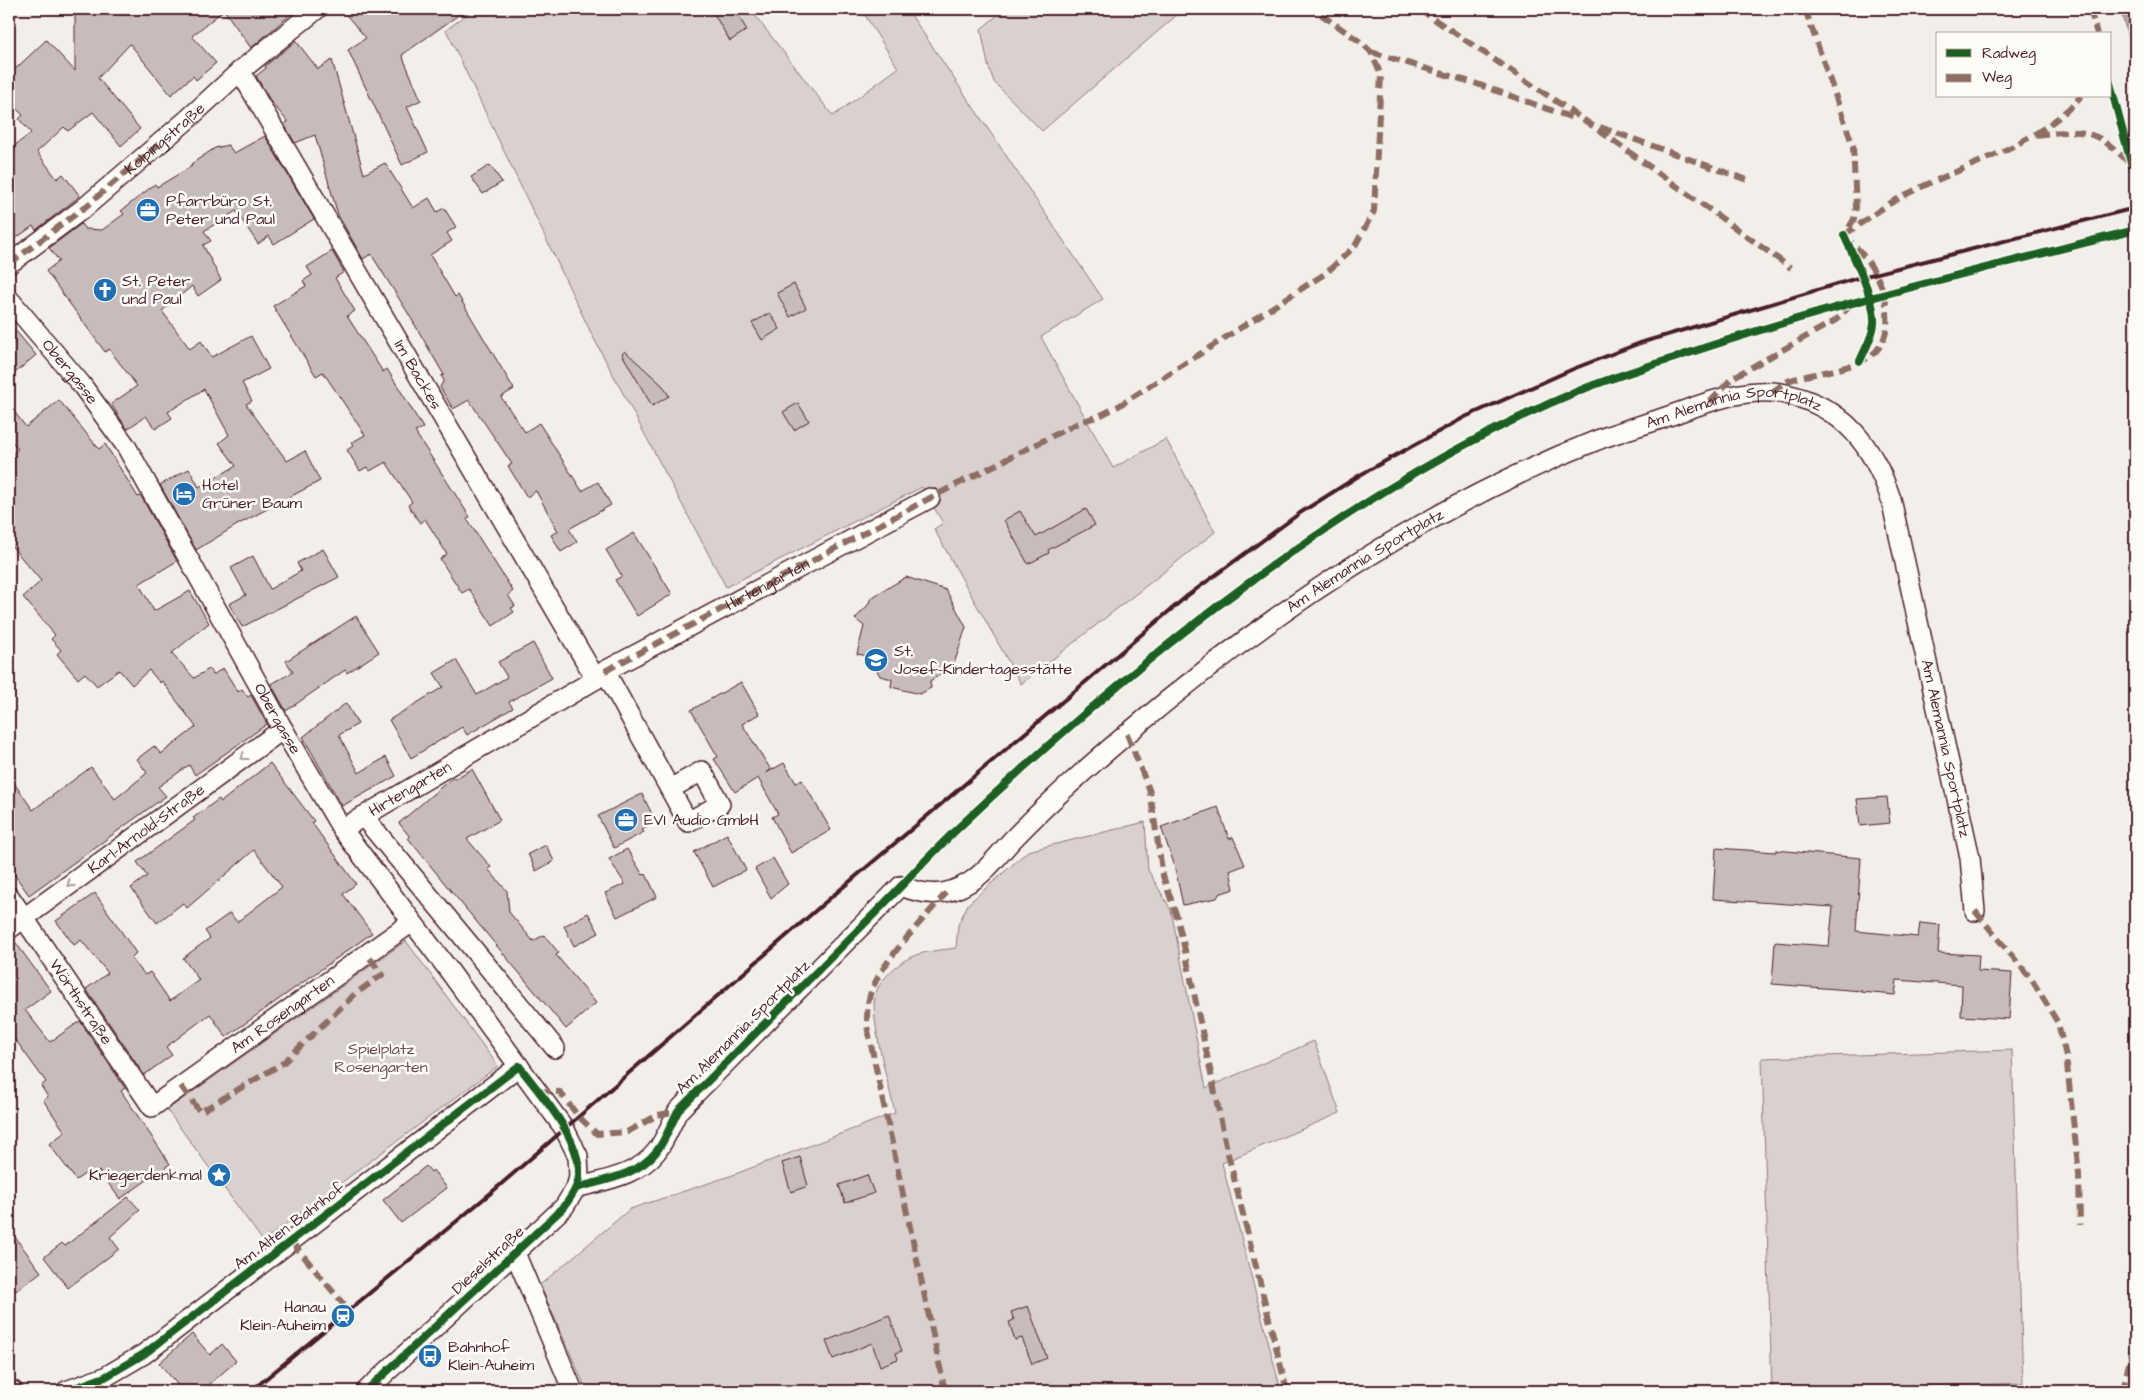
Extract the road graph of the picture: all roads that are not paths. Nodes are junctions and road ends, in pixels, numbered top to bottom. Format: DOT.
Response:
graph roads {
  1 [pos="317,9"];
  2 [pos="240,71"];
  3 [pos="9,264"];
  4 [pos="9,299"];
  5 [pos="930,498"];
  6 [pos="601,675"];
  7 [pos="283,729"];
  8 [pos="670,788"];
  9 [pos="363,816"];
  10 [pos="342,829"];
  11 [pos="9,896"];
  12 [pos="1976,911"];
  13 [pos="24,918"];
  14 [pos="412,922"];
  15 [pos="9,929"];
  16 [pos="554,1048"];
  17 [pos="519,1066"];
  18 [pos="152,1107"];
  19 [pos="564,1128"];
  20 [pos="576,1188"];
  21 [pos="515,1253"];
  22 [pos="9,1390"];
  23 [pos="12,1391"];
  24 [pos="66,1391"];
  25 [pos="366,1391"];
  26 [pos="573,1391"];
  1 -- 2 [label="street, Kolpingstraße"];
  2 -- 3 [label="street, Kolpingstraße"];
  2 -- 6 [label="street, Im Backes"];
  4 -- 7 [label="street, Obergasse"];
  5 -- 6 [label="street, Hirtengarten"];
  6 -- 8 [label="street"];
  6 -- 9 [label="street, Hirtengarten"];
  7 -- 10 [label="street, Obergasse"];
  7 -- 13 [label="street, Karl-Arnold-Straße, one-way"];
  9 -- 10 [label="street, Hirtengarten"];
  9 -- 16 [label="street"];
  10 -- 14 [label="street, Obergasse"];
  11 -- 13 [label="street, Wörthstraße"];
  12 -- 20 [label="street, Am Alemannia Sportplatz"];
  13 -- 15 [label="street, Karl-Arnold-Straße"];
  13 -- 18 [label="street, Wörthstraße"];
  14 -- 17 [label="street, Obergasse"];
  14 -- 18 [label="street, Am Rosengarten"];
  17 -- 19 [label="street, Obergasse"];
  17 -- 24 [label="street, Am Alten Bahnhof"];
  19 -- 20 [label="street, Dieselstraße"];
  20 -- 21 [label="street, Dieselstraße"];
  21 -- 25 [label="street, Dieselstraße"];
  21 -- 26 [label="street"];
  22 -- 23 [label="street"];
}
